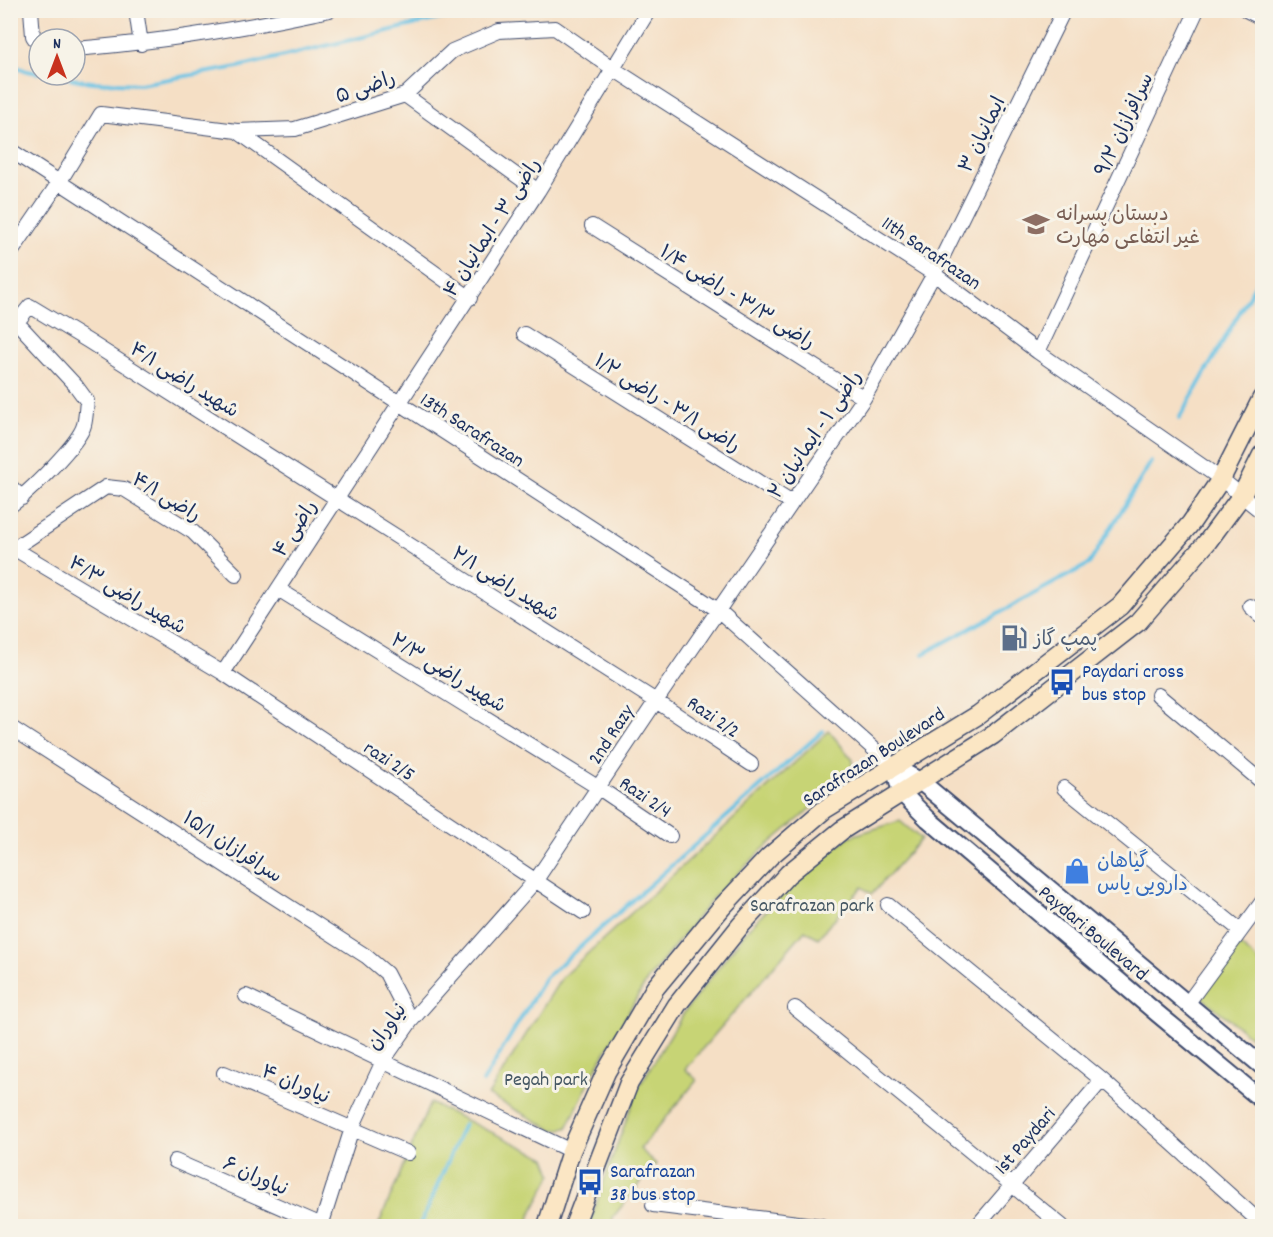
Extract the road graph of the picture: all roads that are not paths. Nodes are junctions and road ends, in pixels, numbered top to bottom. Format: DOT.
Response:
graph roads {
  1 [pos="30,10"];
  2 [pos="136,10"];
  3 [pos="330,10"];
  4 [pos="649,10"];
  5 [pos="1064,10"];
  6 [pos="1197,10"];
  7 [pos="1246,10"];
  8 [pos="1263,18"];
  9 [pos="32,27"];
  10 [pos="141,44"];
  11 [pos="87,48"];
  12 [pos="612,68"];
  13 [pos="405,95"];
  14 [pos="237,131"];
  15 [pos="10,150"];
  16 [pos="60,181"];
  17 [pos="538,191"];
  18 [pos="592,226"];
  19 [pos="10,254"];
  20 [pos="934,274"];
  21 [pos="470,298"];
  22 [pos="14,319"];
  23 [pos="524,334"];
  24 [pos="1038,352"];
  25 [pos="864,398"];
  26 [pos="1263,398"];
  27 [pos="399,404"];
  28 [pos="1263,455"];
  29 [pos="1221,479"];
  30 [pos="10,486"];
  31 [pos="1242,495"];
  32 [pos="22,498"];
  33 [pos="336,498"];
  34 [pos="792,503"];
  35 [pos="10,506"];
  36 [pos="1263,512"];
  37 [pos="12,550"];
  38 [pos="236,575"];
  39 [pos="278,589"];
  40 [pos="1250,606"];
  41 [pos="718,610"];
  42 [pos="1263,616"];
  43 [pos="223,673"];
  44 [pos="1158,695"];
  45 [pos="656,700"];
  46 [pos="10,727"];
  47 [pos="751,764"];
  48 [pos="894,767"];
  49 [pos="920,781"];
  50 [pos="1263,782"];
  51 [pos="599,788"];
  52 [pos="1064,788"];
  53 [pos="901,792"];
  54 [pos="670,836"];
  55 [pos="536,880"];
  56 [pos="1263,902"];
  57 [pos="888,905"];
  58 [pos="583,912"];
  59 [pos="1240,930"];
  60 [pos="246,996"];
  61 [pos="1187,1004"];
  62 [pos="795,1008"];
  63 [pos="411,1021"];
  64 [pos="383,1061"];
  65 [pos="1263,1066"];
  66 [pos="224,1073"];
  67 [pos="1102,1080"];
  68 [pos="1263,1100"];
  69 [pos="352,1128"];
  70 [pos="571,1151"];
  71 [pos="408,1153"];
  72 [pos="175,1161"];
  73 [pos="1011,1184"];
  74 [pos="653,1205"];
  75 [pos="1263,1224"];
  76 [pos="322,1226"];
  77 [pos="547,1227"];
  78 [pos="574,1227"];
  79 [pos="822,1227"];
  80 [pos="977,1227"];
  81 [pos="1062,1227"];
  1 -- 9 [label="street"];
  2 -- 10 [label="street"];
  3 -- 10 [label="street"];
  4 -- 12 [label="street, راضی ۳ - ایمانیان ۴"];
  5 -- 20 [label="street, ایمانیان ۳"];
  6 -- 24 [label="street, سرافرازان ۹/۲"];
  7 -- 8 [label="street"];
  10 -- 11 [label="street"];
  12 -- 13 [label="street, راضی ۵"];
  12 -- 17 [label="street, راضی ۳ - ایمانیان ۴"];
  12 -- 20 [label="street, 11th Sarafrazan"];
  13 -- 14 [label="street, راضی ۵"];
  13 -- 17 [label="street"];
  14 -- 16 [label="street, راضی ۵"];
  14 -- 21 [label="street"];
  15 -- 16 [label="street, 13th Sarafrazan"];
  16 -- 19 [label="street"];
  16 -- 27 [label="street, 13th Sarafrazan"];
  17 -- 21 [label="street, راضی ۳ - ایمانیان ۴"];
  18 -- 25 [label="street, راضی ۳/۳ - راضی ۱/۴"];
  20 -- 24 [label="street, 11th Sarafrazan"];
  20 -- 25 [label="street, راضی ۱ - ایمانیان ۲"];
  21 -- 27 [label="street, راضی ۳ - ایمانیان ۴"];
  22 -- 32 [label="street"];
  22 -- 33 [label="street, شهید راضی ۴/۱"];
  23 -- 34 [label="street, راضی ۳/۱ - راضی ۱/۲"];
  24 -- 29 [label="street, 11th Sarafrazan"];
  25 -- 34 [label="street, راضی ۱ - ایمانیان ۲"];
  26 -- 29 [label="main road, Sarafrazan Boulevard"];
  27 -- 33 [label="street, راضی ۴"];
  27 -- 41 [label="street, 13th Sarafrazan"];
  28 -- 31 [label="main road"];
  29 -- 31 [label="street, 11th Sarafrazan"];
  29 -- 48 [label="main road, Sarafrazan Boulevard"];
  30 -- 32 [label="street"];
  31 -- 36 [label="street, 11th Sarafrazan"];
  31 -- 49 [label="main road"];
  32 -- 35 [label="street"];
  33 -- 39 [label="street, راضی ۴"];
  33 -- 45 [label="street, شهید راضی ۲/۱"];
  34 -- 41 [label="street, راضی ۱ - ایمانیان ۲"];
  37 -- 38 [label="street, راضی ۴/۱"];
  37 -- 43 [label="street, شهید راضی ۴/۳"];
  39 -- 43 [label="street, راضی ۴"];
  39 -- 51 [label="street, شهید راضی ۲/۳"];
  40 -- 42 [label="street"];
  41 -- 45 [label="street, 2nd Razy"];
  41 -- 48 [label="street, 13th Sarafrazan"];
  43 -- 55 [label="street, razi 2/5"];
  44 -- 50 [label="street"];
  45 -- 47 [label="street, Razi 2/2"];
  45 -- 51 [label="street, 2nd Razy"];
  46 -- 63 [label="street, سرافرازان ۱۵/۱"];
  48 -- 49 [label="street, Paydari Boulevard"];
  48 -- 53 [label="street"];
  48 -- 70 [label="main road, Sarafrazan Boulevard"];
  49 -- 53 [label="main road"];
  49 -- 61 [label="street, Paydari Boulevard"];
  51 -- 54 [label="street, Razi 2/4"];
  51 -- 55 [label="street, 2nd Razy"];
  52 -- 59 [label="street"];
  53 -- 68 [label="street, Paydari Boulevard"];
  53 -- 78 [label="main road"];
  55 -- 58 [label="street, razi 2/5"];
  55 -- 63 [label="street, نیاوران"];
  56 -- 59 [label="street"];
  57 -- 67 [label="street"];
  59 -- 61 [label="street"];
  60 -- 64 [label="street"];
  61 -- 65 [label="street, Paydari Boulevard"];
  62 -- 73 [label="street"];
  63 -- 64 [label="street, نیاوران"];
  64 -- 69 [label="street, نیاوران"];
  64 -- 70 [label="street"];
  66 -- 69 [label="street, نیاوران ۴"];
  67 -- 73 [label="street, 1st Paydari"];
  67 -- 75 [label="street"];
  69 -- 71 [label="street, نیاوران ۴"];
  69 -- 76 [label="street, نیاوران"];
  70 -- 77 [label="main road, Sarafrazan Boulevard"];
  72 -- 76 [label="street, نیاوران ۶"];
  73 -- 80 [label="street, 1st Paydari"];
  73 -- 81 [label="street"];
  74 -- 79 [label="street"];
}
